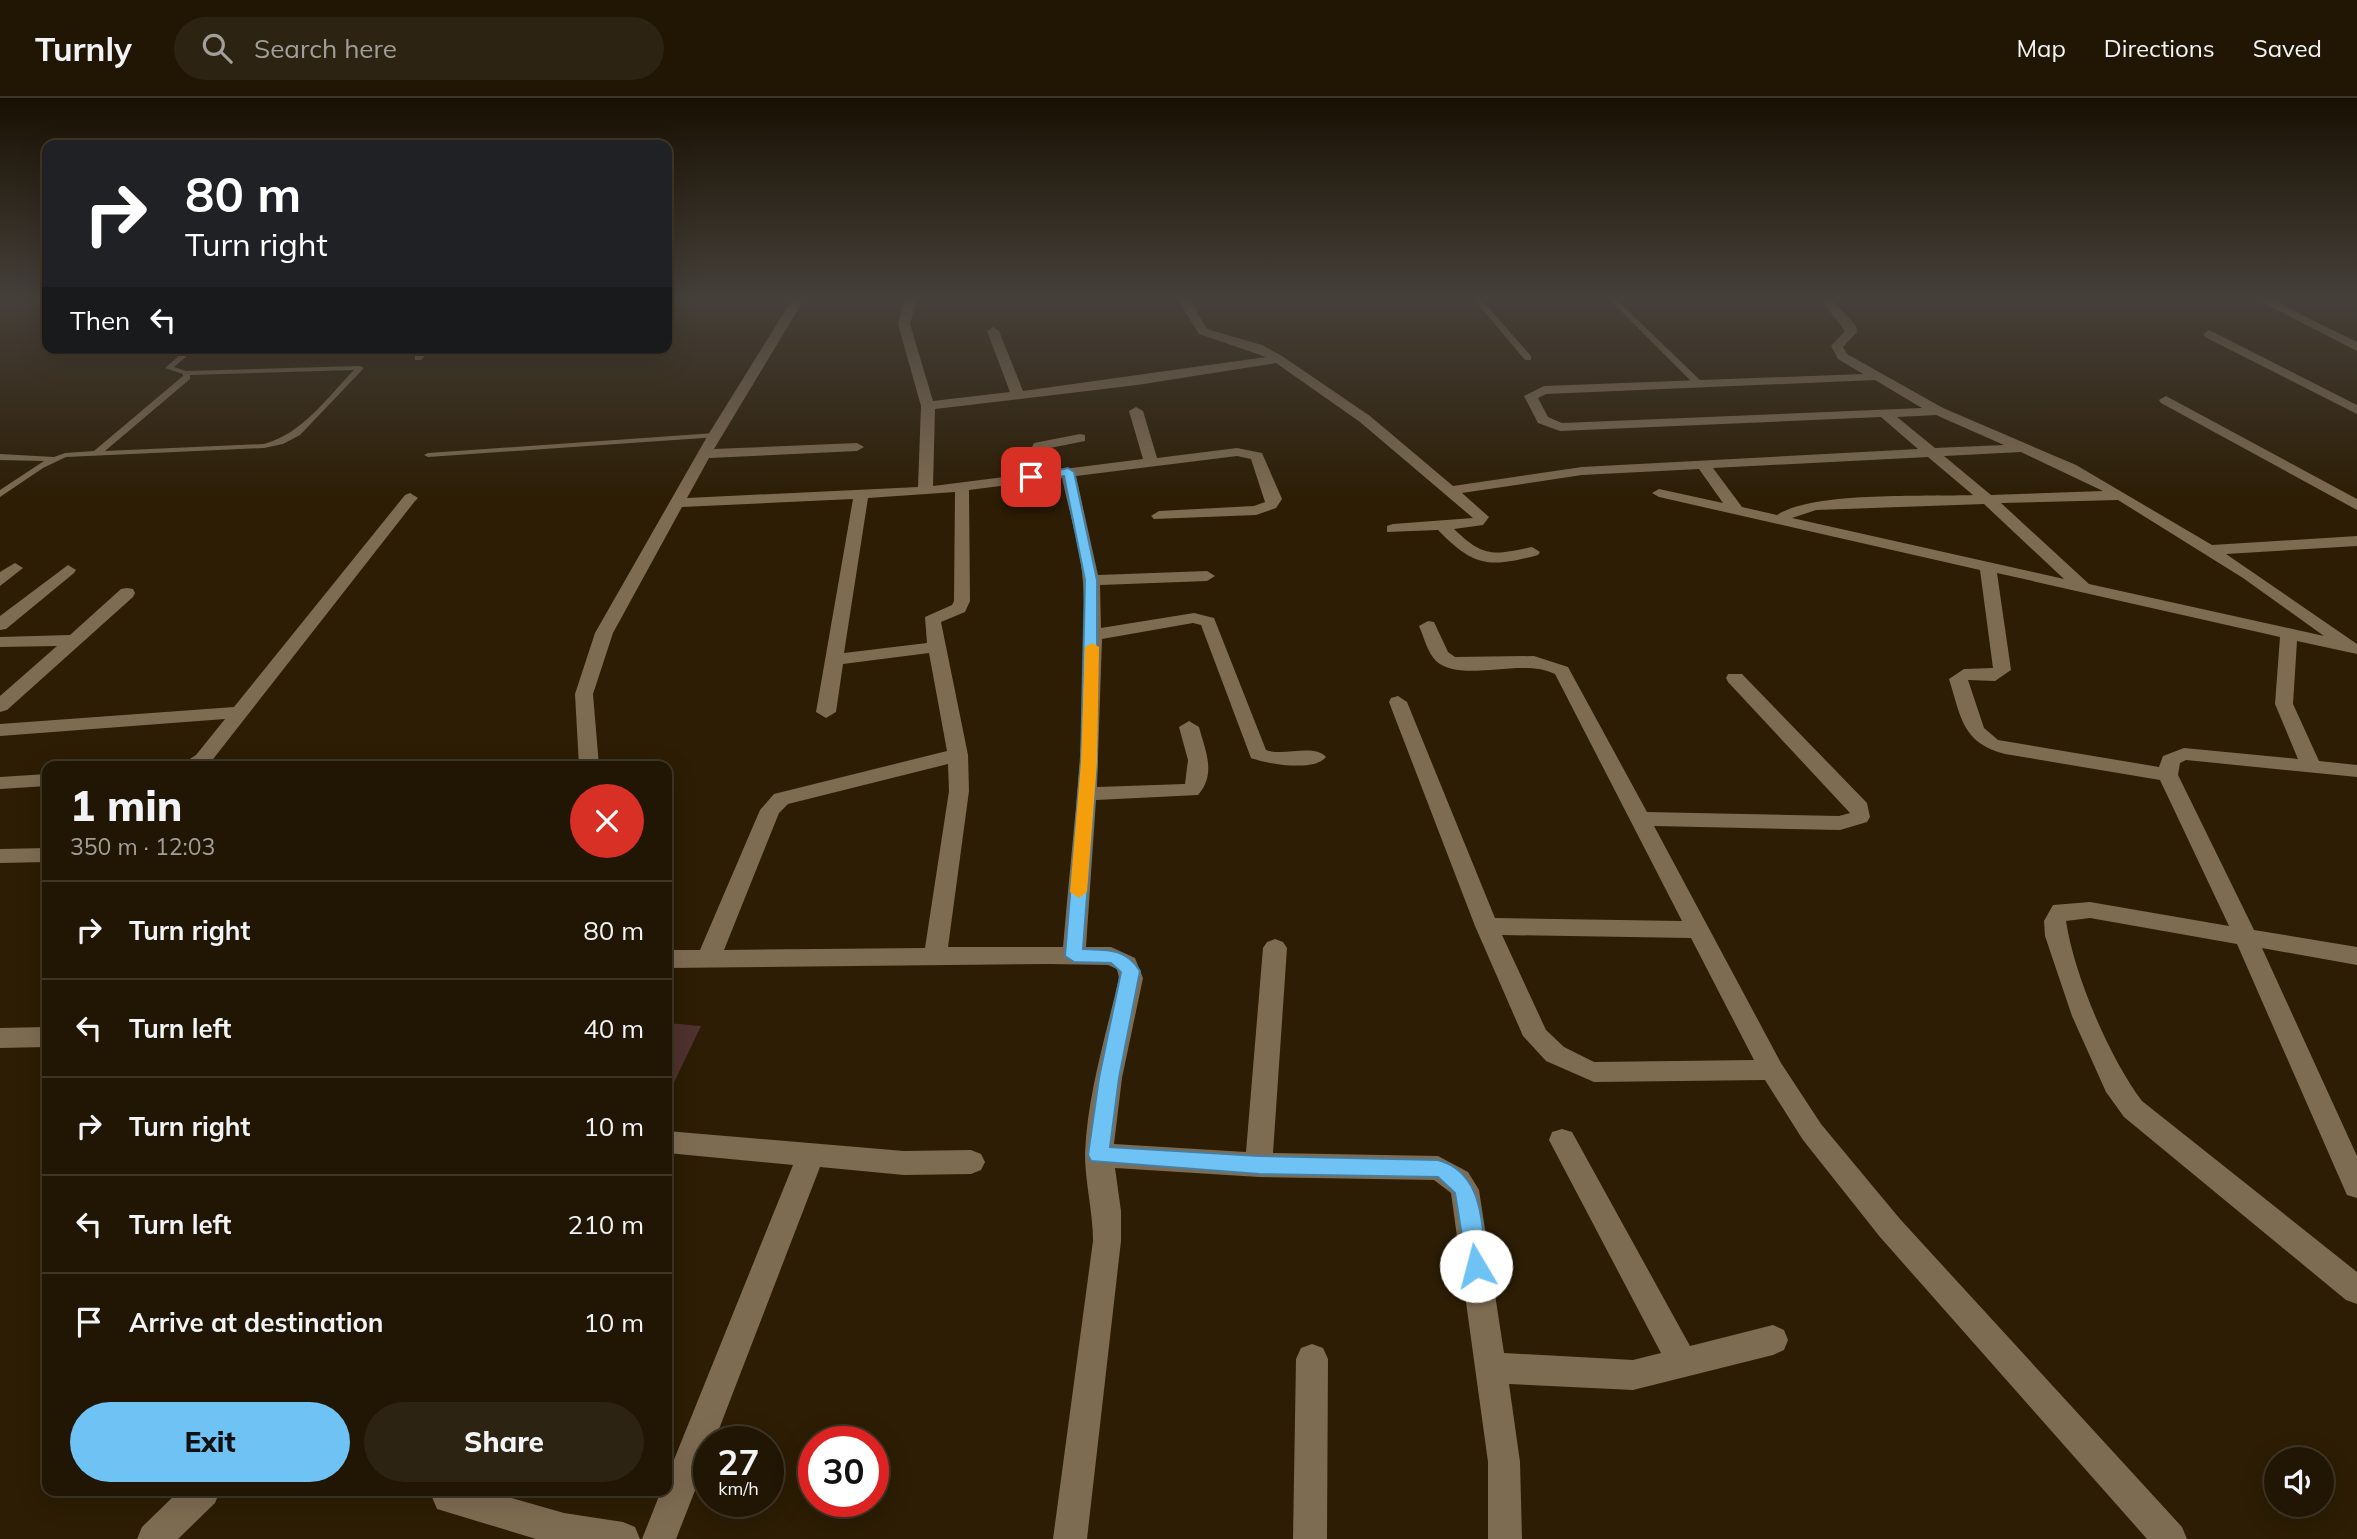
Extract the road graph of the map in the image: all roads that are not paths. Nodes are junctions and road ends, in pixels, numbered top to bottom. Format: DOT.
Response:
graph roads {
  1 [pos="172,365"];
  2 [pos="758,365"];
  3 [pos="916,365"];
  4 [pos="1006,365"];
  5 [pos="1233,365"];
  6 [pos="1287,365"];
  7 [pos="1680,365"];
  8 [pos="1857,365"];
  9 [pos="2270,365"];
  10 [pos="186,373"];
  11 [pos="1874,377"];
  12 [pos="1699,384"];
  13 [pos="1018,395"];
  14 [pos="2166,400"];
  15 [pos="928,406"];
  16 [pos="2357,410"];
  17 [pos="1136,411"];
  18 [pos="1938,411"];
  19 [pos="1885,414"];
  20 [pos="715,435"];
  21 [pos="1080,438"];
  22 [pos="857,447"];
  23 [pos="2021,447"];
  24 [pos="97,452"];
  25 [pos="704,454"];
  26 [pos="1935,454"];
  27 [pos="428,455"];
  28 [pos="0,457"];
  29 [pos="56,459"];
  30 [pos="1151,462"];
  31 [pos="1703,465"];
  32 [pos="1060,473"];
  33 [pos="962,487"];
  34 [pos="925,491"];
  35 [pos="1449,491"];
  36 [pos="1659,493"];
  37 [pos="0,494"];
  38 [pos="861,495"];
  39 [pos="2121,495"];
  40 [pos="410,498"];
  41 [pos="1987,499"];
  42 [pos="676,503"];
  43 [pos="2357,505"];
  44 [pos="1735,508"];
  45 [pos="1159,516"];
  46 [pos="1782,518"];
  47 [pos="1442,525"];
  48 [pos="1393,529"];
  49 [pos="2357,541"];
  50 [pos="2209,550"];
  51 [pos="1532,552"];
  52 [pos="1987,565"];
  53 [pos="15,568"];
  54 [pos="68,570"];
  55 [pos="1207,576"];
  56 [pos="0,580"];
  57 [pos="1091,580"];
  58 [pos="2082,587"];
  59 [pos="127,593"];
  60 [pos="0,625"];
  61 [pos="1428,626"];
  62 [pos="1093,635"];
  63 [pos="2289,635"];
  64 [pos="73,640"];
  65 [pos="0,642"];
  66 [pos="936,647"];
  67 [pos="2355,649"];
  68 [pos="834,660"];
  69 [pos="1735,678"];
  70 [pos="1398,702"];
  71 [pos="0,706"];
  72 [pos="240,712"];
  73 [pos="825,712"];
  74 [pos="1189,727"];
  75 [pos="0,730"];
  76 [pos="958,755"];
  77 [pos="1316,757"];
  78 [pos="199,761"];
  79 [pos="589,761"];
  80 [pos="2311,766"];
  81 [pos="2357,771"];
  82 [pos="2168,775"];
  83 [pos="42,780"];
  84 [pos="0,783"];
  85 [pos="1087,794"];
  86 [pos="1638,819"];
  87 [pos="42,855"];
  88 [pos="0,856"];
  89 [pos="1486,926"];
  90 [pos="1697,930"];
  91 [pos="2246,939"];
  92 [pos="1275,948"];
  93 [pos="935,956"];
  94 [pos="1074,956"];
  95 [pos="2357,956"];
  96 [pos="672,959"];
  97 [pos="708,959"];
  98 [pos="42,1037"];
  99 [pos="0,1038"];
  100 [pos="1772,1070"];
  101 [pos="1562,1140"];
  102 [pos="672,1143"];
  103 [pos="1099,1155"];
  104 [pos="810,1157"];
  105 [pos="971,1162"];
  106 [pos="1259,1165"];
  107 [pos="2357,1186"];
  108 [pos="2357,1290"];
  109 [pos="1773,1340"];
  110 [pos="1312,1359"];
  111 [pos="1683,1363"];
  112 [pos="1490,1368"];
  113 [pos="198,1496"];
  114 [pos="449,1497"];
  115 [pos="154,1539"];
  116 [pos="622,1539"];
  117 [pos="659,1539"];
  118 [pos="1070,1539"];
  119 [pos="1310,1539"];
  120 [pos="1505,1539"];
  121 [pos="2170,1539"];
  1 -- 10 [label="lane"];
  2 -- 20 [label="street"];
  3 -- 15 [label="street"];
  4 -- 13 [label="street"];
  5 -- 13 [label="street"];
  6 -- 35 [label="street"];
  7 -- 12 [label="lane"];
  8 -- 11 [label="street"];
  9 -- 16 [label="street"];
  10 -- 24 [label="lane"];
  10 -- 24 [label="lane"];
  11 -- 12 [label="street"];
  11 -- 18 [label="street"];
  12 -- 19 [label="street"];
  13 -- 15 [label="street"];
  14 -- 43 [label="street"];
  15 -- 34 [label="street"];
  17 -- 30 [label="street"];
  18 -- 19 [label="street"];
  18 -- 23 [label="street"];
  19 -- 26 [label="street"];
  20 -- 25 [label="street"];
  20 -- 27 [label="lane"];
  21 -- 32 [label="street"];
  22 -- 25 [label="street"];
  23 -- 26 [label="street"];
  23 -- 39 [label="street"];
  24 -- 29 [label="lane"];
  25 -- 42 [label="street"];
  26 -- 31 [label="street"];
  26 -- 41 [label="street"];
  28 -- 29 [label="lane"];
  29 -- 37 [label="lane"];
  30 -- 32 [label="street"];
  30 -- 45 [label="street"];
  31 -- 35 [label="street"];
  31 -- 44 [label="street"];
  32 -- 33 [label="street"];
  32 -- 57 [label="street"];
  33 -- 34 [label="street"];
  33 -- 66 [label="street"];
  34 -- 38 [label="street"];
  35 -- 47 [label="street"];
  36 -- 44 [label="street"];
  38 -- 42 [label="street"];
  38 -- 68 [label="street"];
  39 -- 41 [label="street"];
  39 -- 50 [label="street"];
  40 -- 72 [label="street"];
  41 -- 46 [label="street"];
  41 -- 58 [label="street"];
  42 -- 79 [label="street"];
  44 -- 46 [label="street"];
  46 -- 52 [label="street"];
  47 -- 48 [label="street"];
  47 -- 51 [label="street"];
  49 -- 50 [label="street"];
  50 -- 67 [label="street"];
  52 -- 58 [label="street"];
  52 -- 82 [label="street"];
  53 -- 56 [label="street"];
  54 -- 60 [label="street"];
  55 -- 57 [label="street"];
  57 -- 62 [label="street"];
  58 -- 63 [label="street"];
  59 -- 64 [label="street"];
  61 -- 86 [label="street"];
  62 -- 77 [label="street"];
  62 -- 85 [label="street"];
  63 -- 67 [label="street"];
  63 -- 80 [label="street"];
  64 -- 65 [label="street"];
  64 -- 71 [label="street"];
  66 -- 68 [label="street"];
  66 -- 76 [label="street"];
  68 -- 73 [label="street"];
  69 -- 86 [label="street"];
  70 -- 89 [label="street"];
  72 -- 75 [label="street"];
  72 -- 78 [label="street"];
  74 -- 85 [label="street"];
  76 -- 93 [label="street"];
  76 -- 97 [label="street"];
  80 -- 81 [label="street"];
  80 -- 82 [label="street"];
  82 -- 91 [label="street"];
  83 -- 84 [label="street"];
  85 -- 94 [label="street"];
  86 -- 90 [label="street"];
  87 -- 88 [label="street"];
  89 -- 90 [label="street"];
  89 -- 100 [label="street"];
  90 -- 100 [label="street"];
  91 -- 95 [label="street"];
  91 -- 107 [label="street"];
  91 -- 108 [label="street"];
  92 -- 106 [label="street"];
  93 -- 94 [label="street"];
  93 -- 97 [label="street"];
  94 -- 103 [label="street"];
  96 -- 97 [label="street"];
  98 -- 99 [label="street"];
  100 -- 121 [label="street"];
  101 -- 111 [label="street"];
  102 -- 104 [label="street"];
  103 -- 106 [label="street"];
  103 -- 118 [label="street"];
  104 -- 105 [label="street"];
  104 -- 117 [label="street"];
  106 -- 112 [label="street"];
  109 -- 111 [label="street"];
  110 -- 119 [label="street"];
  111 -- 112 [label="street"];
  112 -- 120 [label="street"];
  113 -- 115 [label="street"];
  114 -- 116 [label="street"];
}
